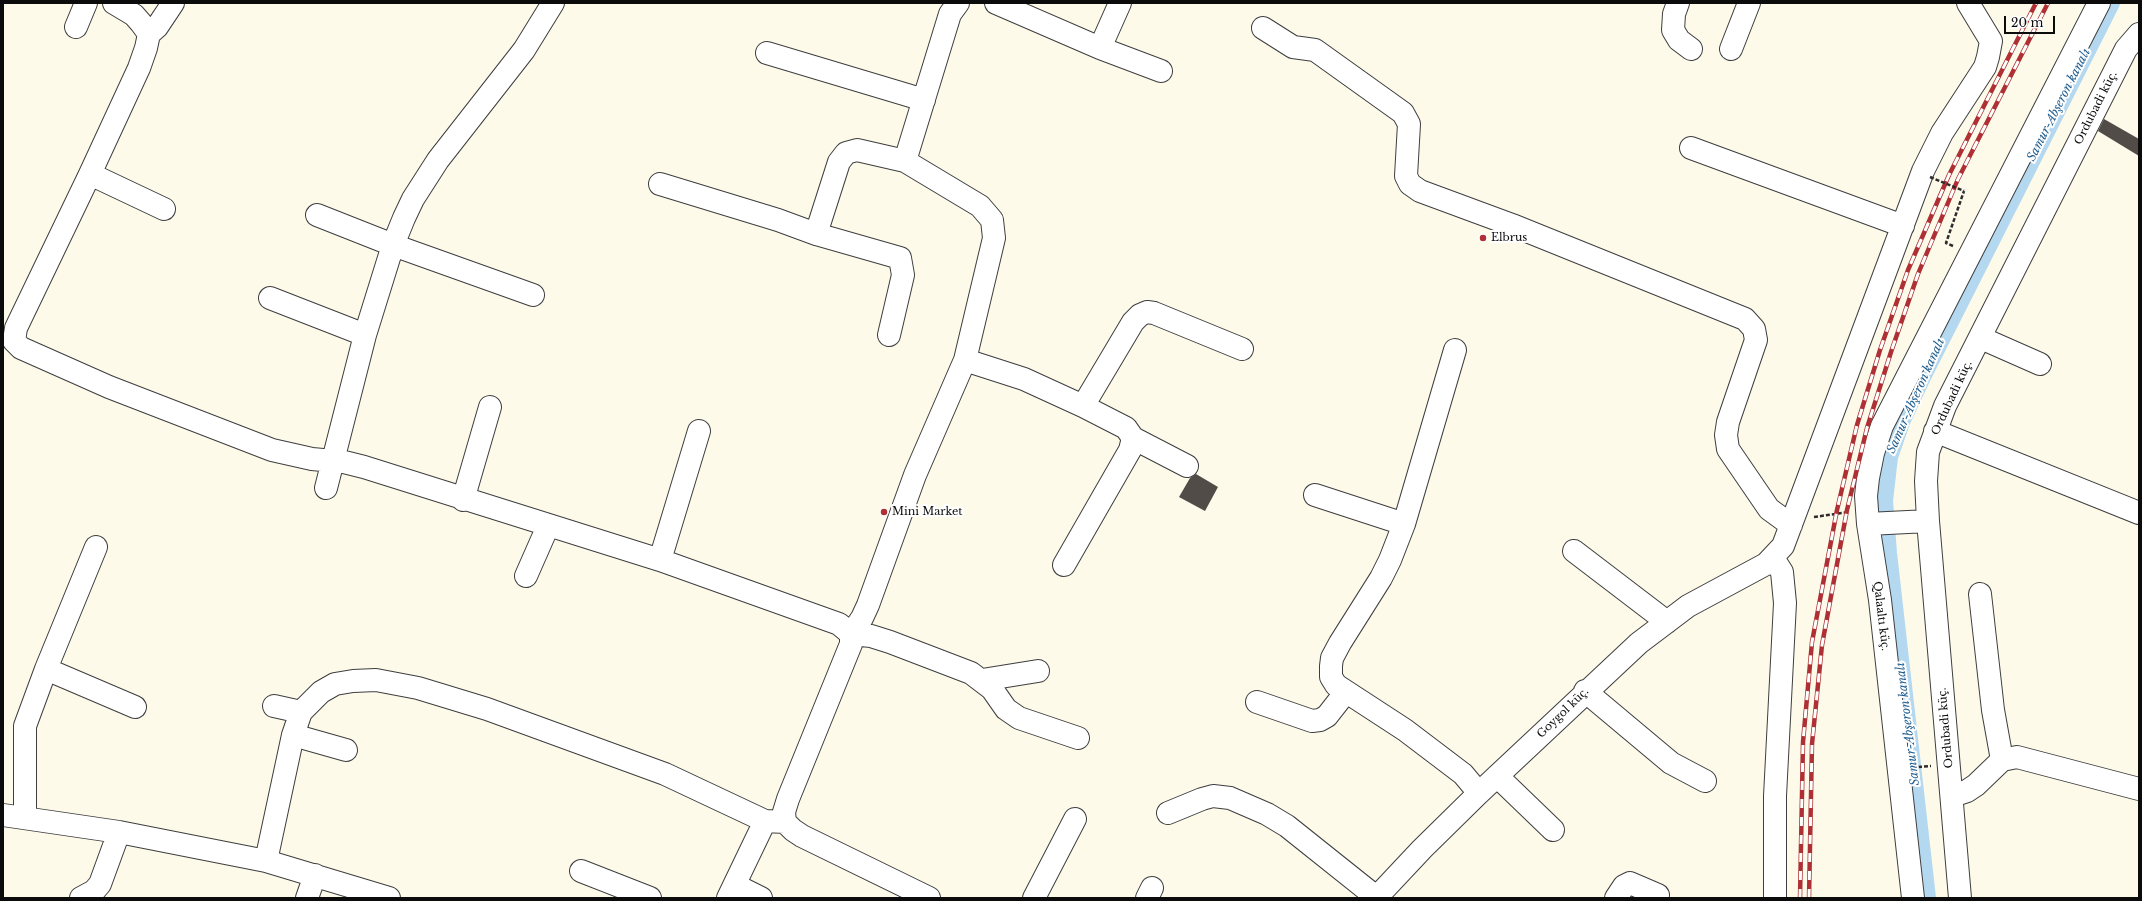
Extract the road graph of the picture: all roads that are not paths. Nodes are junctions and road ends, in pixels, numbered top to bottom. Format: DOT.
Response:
graph roads {
  1 [pos="86,3"];
  2 [pos="114,3"];
  3 [pos="173,3"];
  4 [pos="553,3"];
  5 [pos="958,3"];
  6 [pos="996,3"];
  7 [pos="1120,3"];
  8 [pos="1678,3"];
  9 [pos="1749,3"];
  10 [pos="1968,3"];
  11 [pos="2099,3"];
  12 [pos="76,27"];
  13 [pos="1263,28"];
  14 [pos="149,34"];
  15 [pos="2139,34"];
  16 [pos="1100,48"];
  17 [pos="1690,49"];
  18 [pos="1731,49"];
  19 [pos="767,53"];
  20 [pos="1161,71"];
  21 [pos="924,100"];
  22 [pos="1691,148"];
  23 [pos="905,161"];
  24 [pos="90,174"];
  25 [pos="660,184"];
  26 [pos="164,209"];
  27 [pos="317,216"];
  28 [pos="1903,226"];
  29 [pos="816,234"];
  30 [pos="393,245"];
  31 [pos="533,295"];
  32 [pos="270,298"];
  33 [pos="365,335"];
  34 [pos="889,335"];
  35 [pos="1981,338"];
  36 [pos="8,340"];
  37 [pos="1242,349"];
  38 [pos="1455,350"];
  39 [pos="965,360"];
  40 [pos="2040,364"];
  41 [pos="1083,406"];
  42 [pos="490,408"];
  43 [pos="699,431"];
  44 [pos="1935,431"];
  45 [pos="1132,438"];
  46 [pos="332,461"];
  47 [pos="1187,466"];
  48 [pos="326,488"];
  49 [pos="1315,495"];
  50 [pos="463,500"];
  51 [pos="2139,513"];
  52 [pos="1868,517"];
  53 [pos="1928,521"];
  54 [pos="1404,524"];
  55 [pos="1791,525"];
  56 [pos="548,526"];
  57 [pos="96,547"];
  58 [pos="1574,551"];
  59 [pos="1773,558"];
  60 [pos="660,560"];
  61 [pos="1064,565"];
  62 [pos="526,576"];
  63 [pos="1980,594"];
  64 [pos="1667,622"];
  65 [pos="851,634"];
  66 [pos="46,668"];
  67 [pos="1038,671"];
  68 [pos="982,680"];
  69 [pos="1585,691"];
  70 [pos="1345,693"];
  71 [pos="1257,702"];
  72 [pos="274,706"];
  73 [pos="135,707"];
  74 [pos="301,712"];
  75 [pos="292,735"];
  76 [pos="1078,738"];
  77 [pos="346,750"];
  78 [pos="2002,760"];
  79 [pos="1497,776"];
  80 [pos="1705,781"];
  81 [pos="2139,789"];
  82 [pos="1479,793"];
  83 [pos="1952,796"];
  84 [pos="1168,813"];
  85 [pos="3,814"];
  86 [pos="25,818"];
  87 [pos="1075,819"];
  88 [pos="775,821"];
  89 [pos="1553,830"];
  90 [pos="119,832"];
  91 [pos="266,862"];
  92 [pos="581,871"];
  93 [pos="315,875"];
  94 [pos="732,891"];
  95 [pos="1658,895"];
  96 [pos="81,898"];
  97 [pos="307,898"];
  98 [pos="389,898"];
  99 [pos="650,898"];
  100 [pos="760,898"];
  101 [pos="929,898"];
  102 [pos="1034,898"];
  103 [pos="1376,898"];
  104 [pos="1616,898"];
  105 [pos="1775,898"];
  106 [pos="1914,898"];
  107 [pos="1960,898"];
  1 -- 12 [label="street"];
  2 -- 14 [label="street"];
  3 -- 14 [label="street"];
  4 -- 30 [label="street"];
  5 -- 21 [label="street"];
  6 -- 16 [label="street"];
  7 -- 16 [label="street"];
  8 -- 17 [label="street"];
  9 -- 18 [label="street"];
  10 -- 28 [label="street"];
  11 -- 52 [label="street, Qalaaltı küç."];
  13 -- 55 [label="street"];
  14 -- 24 [label="street"];
  15 -- 35 [label="street, Ordubadi küç."];
  16 -- 20 [label="street"];
  19 -- 21 [label="street"];
  21 -- 23 [label="street"];
  22 -- 28 [label="street"];
  23 -- 29 [label="street"];
  23 -- 39 [label="street"];
  24 -- 26 [label="street"];
  24 -- 36 [label="street"];
  25 -- 29 [label="street"];
  27 -- 30 [label="street"];
  28 -- 55 [label="street"];
  29 -- 34 [label="street"];
  30 -- 31 [label="street"];
  30 -- 33 [label="street"];
  32 -- 33 [label="street"];
  33 -- 46 [label="street"];
  35 -- 40 [label="street"];
  35 -- 44 [label="street, Ordubadi küç."];
  36 -- 46 [label="street"];
  37 -- 41 [label="street"];
  38 -- 54 [label="street"];
  39 -- 41 [label="street"];
  39 -- 65 [label="street"];
  41 -- 45 [label="street"];
  42 -- 50 [label="street"];
  43 -- 60 [label="street"];
  44 -- 51 [label="street"];
  44 -- 53 [label="street, Ordubadi küç."];
  45 -- 47 [label="street"];
  45 -- 61 [label="street"];
  46 -- 48 [label="street"];
  46 -- 50 [label="street"];
  49 -- 54 [label="street"];
  50 -- 56 [label="street"];
  52 -- 53 [label="street"];
  52 -- 106 [label="street, Qalaaltı küç."];
  53 -- 83 [label="street, Ordubadi küç."];
  54 -- 70 [label="street"];
  55 -- 59 [label="street"];
  56 -- 60 [label="street"];
  56 -- 62 [label="street"];
  57 -- 66 [label="street"];
  58 -- 64 [label="street"];
  59 -- 64 [label="street, Goygol küç."];
  59 -- 105 [label="street"];
  60 -- 65 [label="street"];
  63 -- 78 [label="street"];
  64 -- 69 [label="street, Goygol küç."];
  65 -- 68 [label="street"];
  65 -- 88 [label="street"];
  66 -- 73 [label="street"];
  66 -- 86 [label="street"];
  67 -- 68 [label="street"];
  68 -- 76 [label="street"];
  69 -- 79 [label="street, Goygol küç."];
  69 -- 80 [label="street"];
  70 -- 71 [label="street"];
  70 -- 82 [label="street"];
  72 -- 74 [label="street"];
  74 -- 75 [label="street"];
  74 -- 88 [label="street"];
  75 -- 77 [label="street"];
  75 -- 91 [label="street"];
  78 -- 81 [label="street"];
  78 -- 83 [label="street"];
  79 -- 82 [label="street, Goygol küç."];
  79 -- 89 [label="street"];
  82 -- 103 [label="street, Goygol küç."];
  83 -- 107 [label="street, Ordubadi küç."];
  84 -- 103 [label="street"];
  85 -- 86 [label="street"];
  86 -- 90 [label="street"];
  87 -- 102 [label="street"];
  88 -- 94 [label="street"];
  88 -- 101 [label="street"];
  90 -- 91 [label="street"];
  90 -- 96 [label="street"];
  91 -- 93 [label="street"];
  92 -- 99 [label="street"];
  93 -- 97 [label="street"];
  93 -- 98 [label="street"];
  94 -- 100 [label="street"];
  95 -- 104 [label="street"];
}
